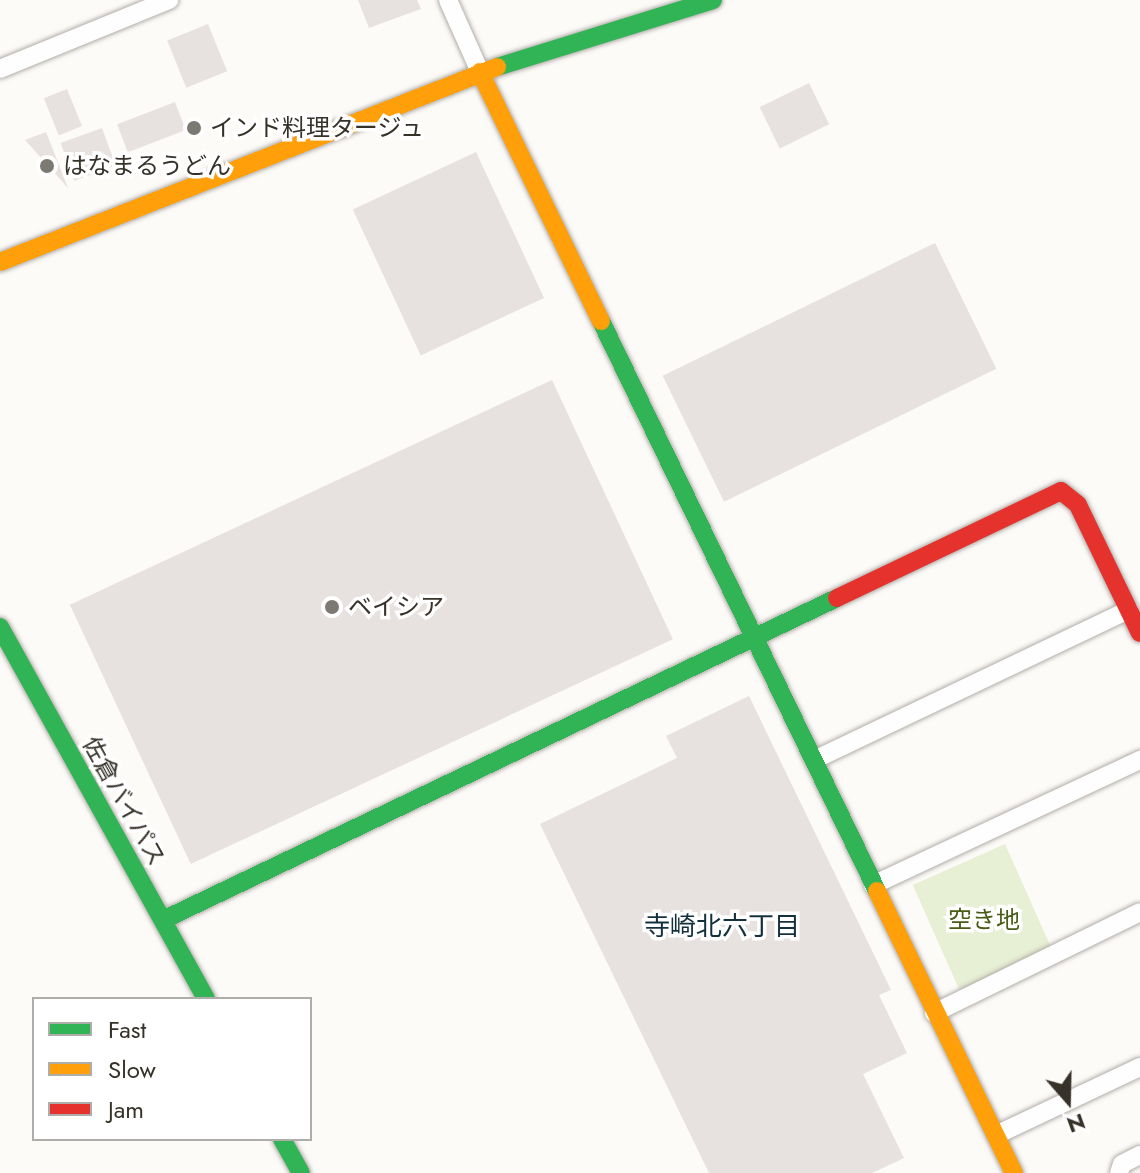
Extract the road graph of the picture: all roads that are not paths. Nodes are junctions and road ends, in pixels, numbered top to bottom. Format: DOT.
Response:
graph roads {
  1 [pos="169,0"];
  2 [pos="448,0"];
  3 [pos="713,0"];
  4 [pos="0,69"];
  5 [pos="480,72"];
  6 [pos="0,262"];
  7 [pos="1129,610"];
  8 [pos="0,627"];
  9 [pos="1140,633"];
  10 [pos="755,637"];
  11 [pos="814,760"];
  12 [pos="1140,760"];
  13 [pos="873,885"];
  14 [pos="1140,912"];
  15 [pos="163,920"];
  16 [pos="205,997"];
  17 [pos="934,1013"];
  18 [pos="1140,1067"];
  19 [pos="996,1135"];
  20 [pos="283,1141"];
  21 [pos="1140,1155"];
  22 [pos="301,1173"];
  23 [pos="1014,1173"];
  24 [pos="1119,1173"];
  1 -- 4 [label="street"];
  2 -- 5 [label="street"];
  3 -- 5 [label="main road"];
  5 -- 6 [label="main road"];
  5 -- 10 [label="main road"];
  7 -- 9 [label="main road"];
  7 -- 10 [label="main road"];
  7 -- 11 [label="street"];
  8 -- 15 [label="main road, 佐倉バイパス"];
  10 -- 11 [label="main road"];
  10 -- 15 [label="main road"];
  11 -- 13 [label="main road"];
  12 -- 13 [label="street"];
  13 -- 17 [label="main road"];
  14 -- 17 [label="street"];
  15 -- 16 [label="main road, 佐倉バイパス"];
  17 -- 19 [label="main road"];
  18 -- 19 [label="street"];
  19 -- 23 [label="main road"];
  20 -- 22 [label="main road"];
  21 -- 24 [label="street"];
}
